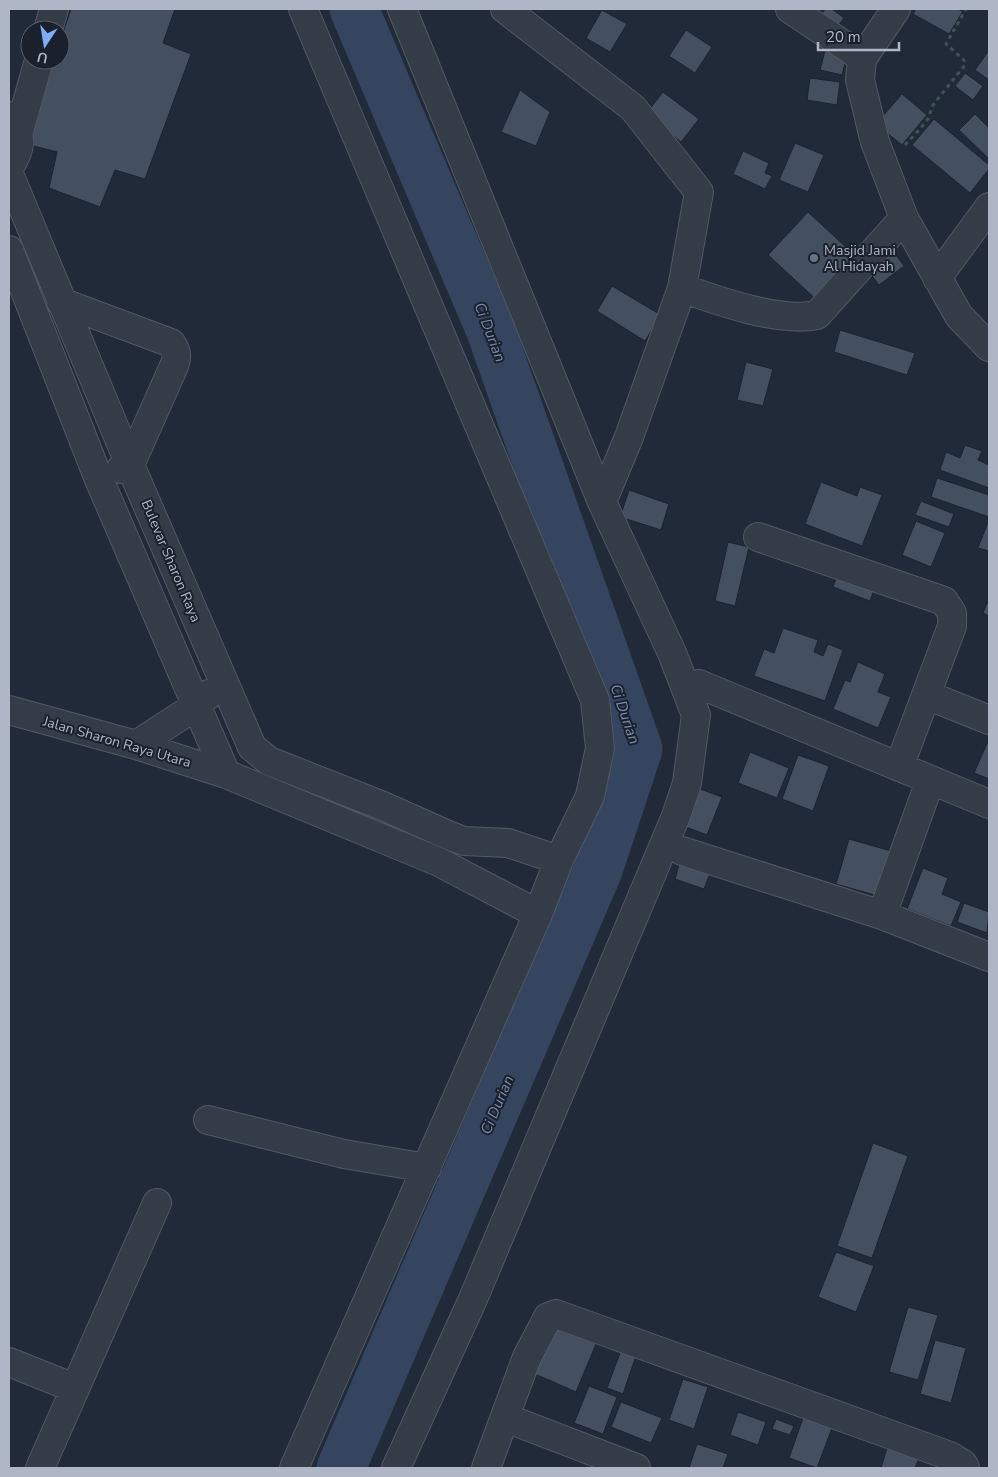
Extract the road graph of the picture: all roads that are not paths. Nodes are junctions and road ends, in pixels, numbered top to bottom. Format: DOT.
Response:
graph roads {
  1 [pos="303,9"];
  2 [pos="402,9"];
  3 [pos="504,9"];
  4 [pos="790,9"];
  5 [pos="896,9"];
  6 [pos="862,59"];
  7 [pos="35,70"];
  8 [pos="14,123"];
  9 [pos="9,168"];
  10 [pos="9,174"];
  11 [pos="989,207"];
  12 [pos="904,218"];
  13 [pos="9,250"];
  14 [pos="937,278"];
  15 [pos="682,288"];
  16 [pos="60,302"];
  17 [pos="989,347"];
  18 [pos="130,465"];
  19 [pos="98,477"];
  20 [pos="602,502"];
  21 [pos="758,537"];
  22 [pos="222,681"];
  23 [pos="699,684"];
  24 [pos="927,695"];
  25 [pos="196,706"];
  26 [pos="9,710"];
  27 [pos="989,720"];
  28 [pos="136,745"];
  29 [pos="899,767"];
  30 [pos="226,774"];
  31 [pos="930,781"];
  32 [pos="989,804"];
  33 [pos="384,806"];
  34 [pos="372,832"];
  35 [pos="456,838"];
  36 [pos="682,851"];
  37 [pos="559,860"];
  38 [pos="448,867"];
  39 [pos="538,914"];
  40 [pos="882,915"];
  41 [pos="989,957"];
  42 [pos="208,1120"];
  43 [pos="427,1168"];
  44 [pos="157,1203"];
  45 [pos="9,1362"];
  46 [pos="74,1388"];
  47 [pos="506,1418"];
  48 [pos="40,1468"];
  49 [pos="294,1468"];
  50 [pos="396,1468"];
  51 [pos="486,1468"];
  52 [pos="636,1468"];
  53 [pos="965,1468"];
  1 -- 37 [label="street"];
  2 -- 20 [label="street"];
  3 -- 15 [label="street"];
  4 -- 6 [label="street"];
  5 -- 6 [label="street"];
  6 -- 12 [label="street"];
  7 -- 8 [label="street"];
  8 -- 9 [label="street"];
  10 -- 16 [label="street, Bulevar Sharon Raya"];
  11 -- 14 [label="street"];
  12 -- 14 [label="street"];
  12 -- 15 [label="street"];
  13 -- 19 [label="street"];
  14 -- 17 [label="street"];
  15 -- 20 [label="street"];
  16 -- 18 [label="street, Bulevar Sharon Raya"];
  16 -- 18 [label="street"];
  18 -- 19 [label="street"];
  18 -- 22 [label="street, Bulevar Sharon Raya"];
  19 -- 25 [label="street"];
  20 -- 50 [label="street"];
  21 -- 24 [label="street"];
  22 -- 25 [label="street"];
  22 -- 33 [label="street, Bulevar Sharon Raya"];
  23 -- 29 [label="street"];
  24 -- 27 [label="street"];
  24 -- 29 [label="street"];
  25 -- 28 [label="street"];
  25 -- 30 [label="street"];
  26 -- 28 [label="street, Jalan Sharon Raya Utara"];
  28 -- 30 [label="street, Jalan Sharon Raya Utara"];
  29 -- 31 [label="street"];
  30 -- 34 [label="street"];
  31 -- 32 [label="street"];
  31 -- 40 [label="street"];
  33 -- 34 [label="street"];
  33 -- 35 [label="street, Bulevar Sharon Raya"];
  34 -- 38 [label="street"];
  35 -- 37 [label="street"];
  35 -- 38 [label="street"];
  36 -- 40 [label="street"];
  37 -- 39 [label="street"];
  38 -- 39 [label="street"];
  39 -- 43 [label="street"];
  40 -- 41 [label="street"];
  42 -- 43 [label="street"];
  43 -- 49 [label="street"];
  44 -- 46 [label="street"];
  45 -- 46 [label="street"];
  46 -- 48 [label="street"];
  47 -- 51 [label="street"];
  47 -- 52 [label="street"];
  47 -- 53 [label="street"];
}
